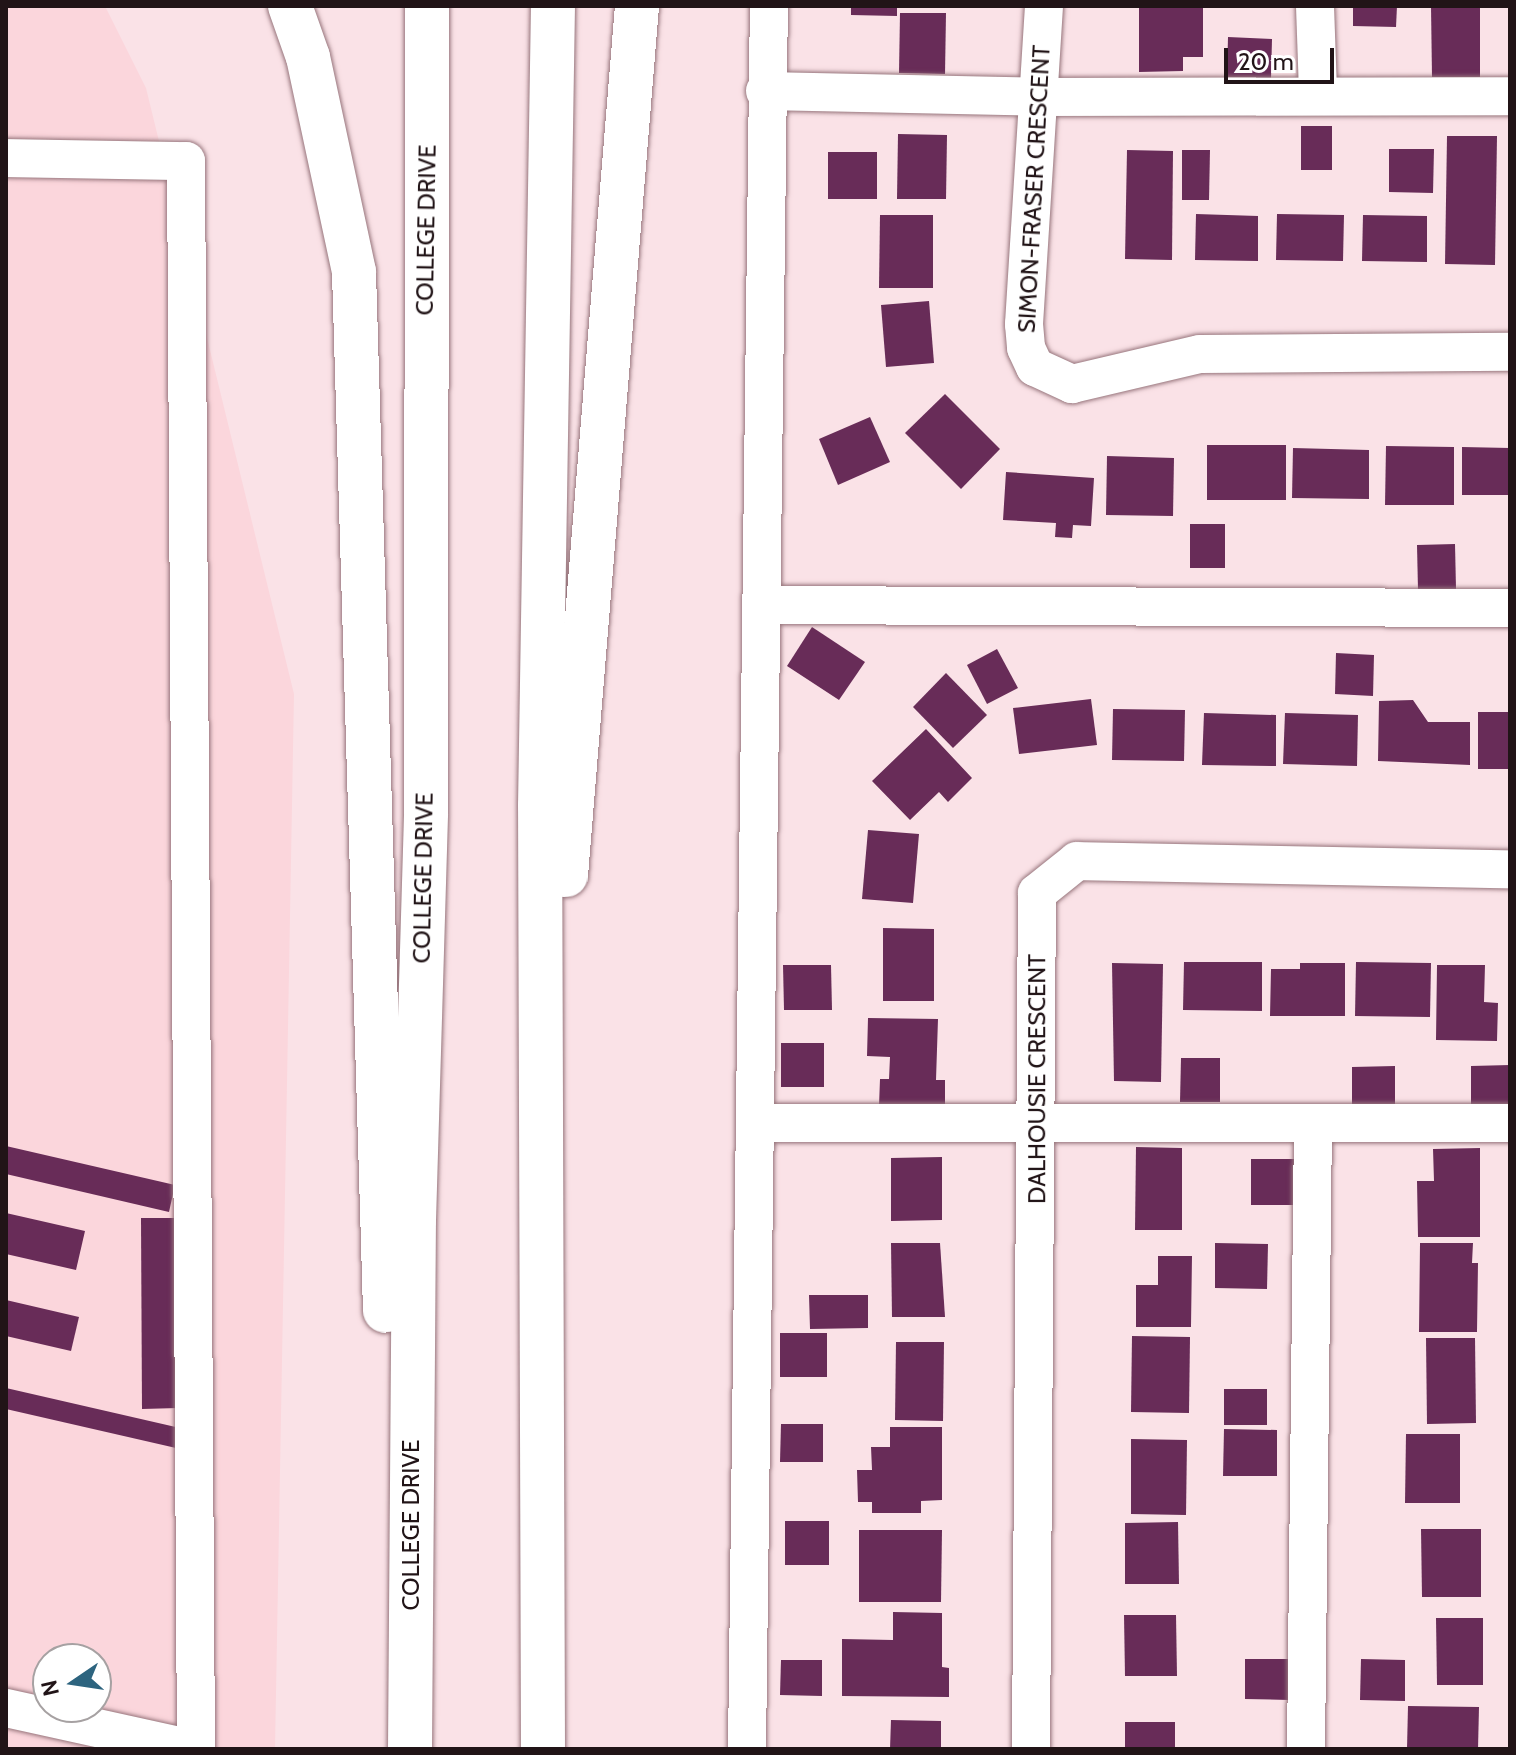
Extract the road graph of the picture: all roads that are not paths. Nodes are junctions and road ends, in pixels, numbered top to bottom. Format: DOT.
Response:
graph roads {
  1 [pos="290,6"];
  2 [pos="427,6"];
  3 [pos="553,6"];
  4 [pos="637,6"];
  5 [pos="769,6"];
  6 [pos="1044,6"];
  7 [pos="1315,6"];
  8 [pos="765,91"];
  9 [pos="1318,93"];
  10 [pos="1510,96"];
  11 [pos="1041,97"];
  12 [pos="6,158"];
  13 [pos="1510,352"];
  14 [pos="761,605"];
  15 [pos="1510,608"];
  16 [pos="1510,869"];
  17 [pos="1038,1122"];
  18 [pos="756,1123"];
  19 [pos="1510,1123"];
  20 [pos="1313,1124"];
  21 [pos="545,1132"];
  22 [pos="411,1456"];
  23 [pos="6,1708"];
  24 [pos="194,1749"];
  25 [pos="410,1749"];
  26 [pos="543,1749"];
  27 [pos="747,1749"];
  28 [pos="1031,1749"];
  29 [pos="1306,1749"];
  1 -- 22 [label="highway"];
  2 -- 22 [label="highway, COLLEGE DRIVE"];
  3 -- 21 [label="highway"];
  4 -- 21 [label="highway"];
  5 -- 8 [label="street"];
  6 -- 11 [label="street, SIMON-FRASER CRESCENT"];
  7 -- 9 [label="street"];
  8 -- 11 [label="street"];
  8 -- 14 [label="street"];
  9 -- 10 [label="street"];
  9 -- 11 [label="street"];
  11 -- 13 [label="street, SIMON-FRASER CRESCENT"];
  12 -- 24 [label="street"];
  14 -- 15 [label="street"];
  14 -- 18 [label="street"];
  16 -- 17 [label="street, DALHOUSIE CRESCENT"];
  17 -- 18 [label="street"];
  17 -- 20 [label="street"];
  17 -- 28 [label="street, DALHOUSIE CRESCENT"];
  18 -- 27 [label="street"];
  19 -- 20 [label="street"];
  20 -- 29 [label="street"];
  21 -- 26 [label="highway"];
  22 -- 25 [label="highway, COLLEGE DRIVE"];
  23 -- 24 [label="street"];
}
